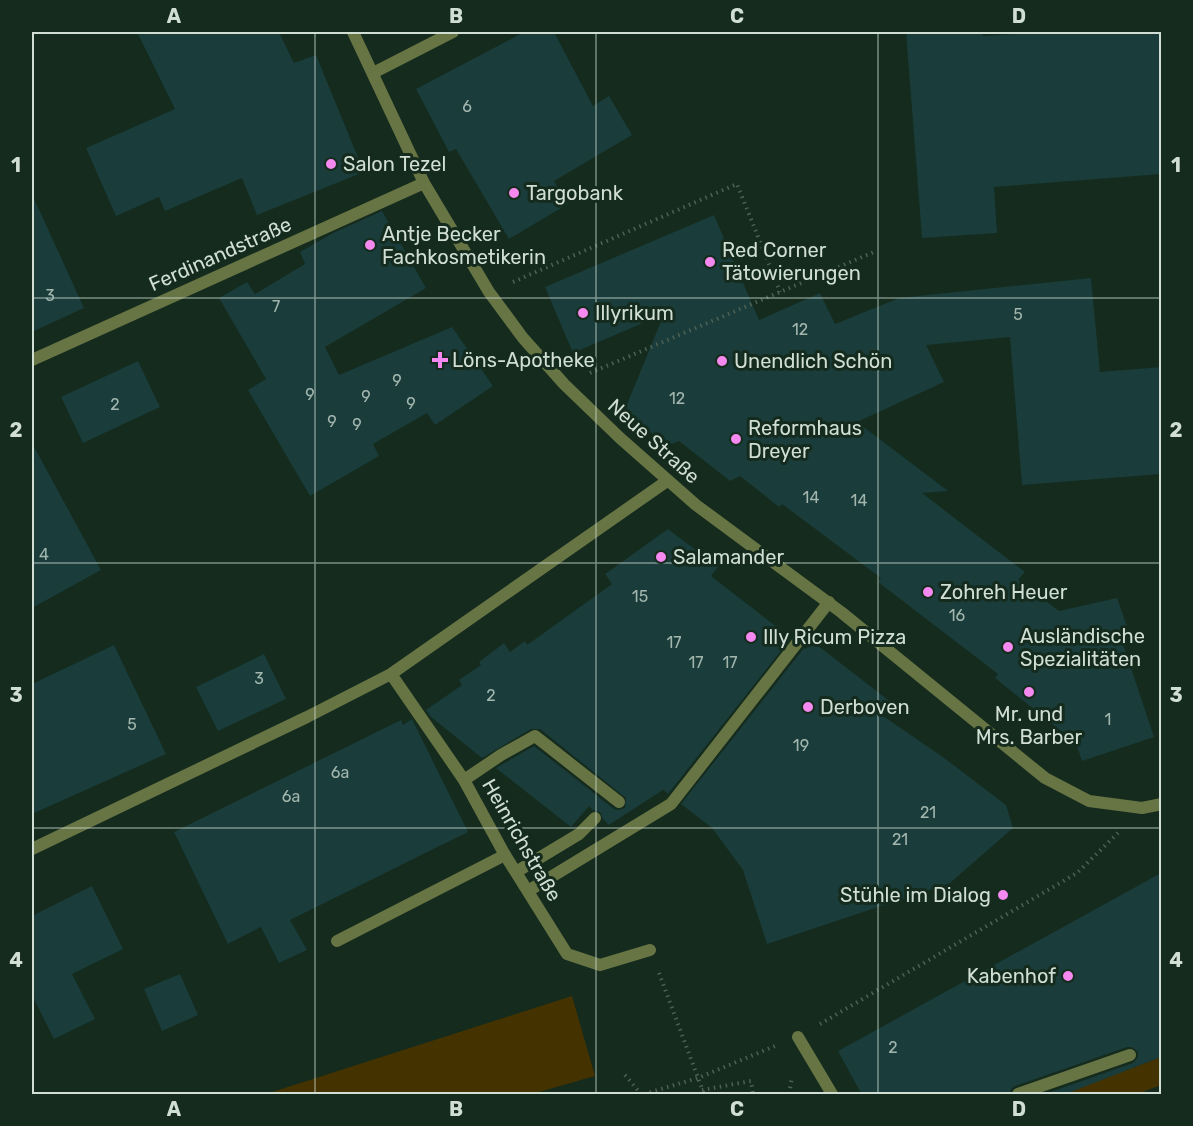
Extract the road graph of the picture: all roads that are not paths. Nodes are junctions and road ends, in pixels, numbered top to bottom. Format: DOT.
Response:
graph roads {
  1 [pos="353,32"];
  2 [pos="453,32"];
  3 [pos="373,73"];
  4 [pos="424,183"];
  5 [pos="32,360"];
  6 [pos="667,481"];
  7 [pos="829,602"];
  8 [pos="391,674"];
  9 [pos="464,780"];
  10 [pos="619,802"];
  11 [pos="1161,804"];
  12 [pos="595,818"];
  13 [pos="32,849"];
  14 [pos="505,855"];
  15 [pos="516,872"];
  16 [pos="528,891"];
  17 [pos="337,941"];
  18 [pos="651,950"];
  19 [pos="798,1037"];
  20 [pos="1130,1055"];
  21 [pos="832,1095"];
  22 [pos="1018,1095"];
  1 -- 3 [label="street, Neue Straße"];
  2 -- 3 [label="street"];
  3 -- 4 [label="street, Neue Straße"];
  4 -- 5 [label="street, Ferdinandstraße"];
  4 -- 6 [label="street, Neue Straße"];
  6 -- 7 [label="street, Neue Straße"];
  6 -- 8 [label="street"];
  7 -- 11 [label="street, Neue Straße"];
  7 -- 16 [label="street"];
  8 -- 9 [label="street, Heinrichstraße"];
  8 -- 13 [label="street"];
  9 -- 10 [label="street"];
  9 -- 14 [label="street, Heinrichstraße"];
  12 -- 15 [label="street"];
  14 -- 15 [label="street, Heinrichstraße"];
  14 -- 17 [label="street"];
  15 -- 16 [label="street, Heinrichstraße"];
  16 -- 18 [label="street, Heinrichstraße"];
  19 -- 21 [label="street"];
  20 -- 22 [label="street"];
}
